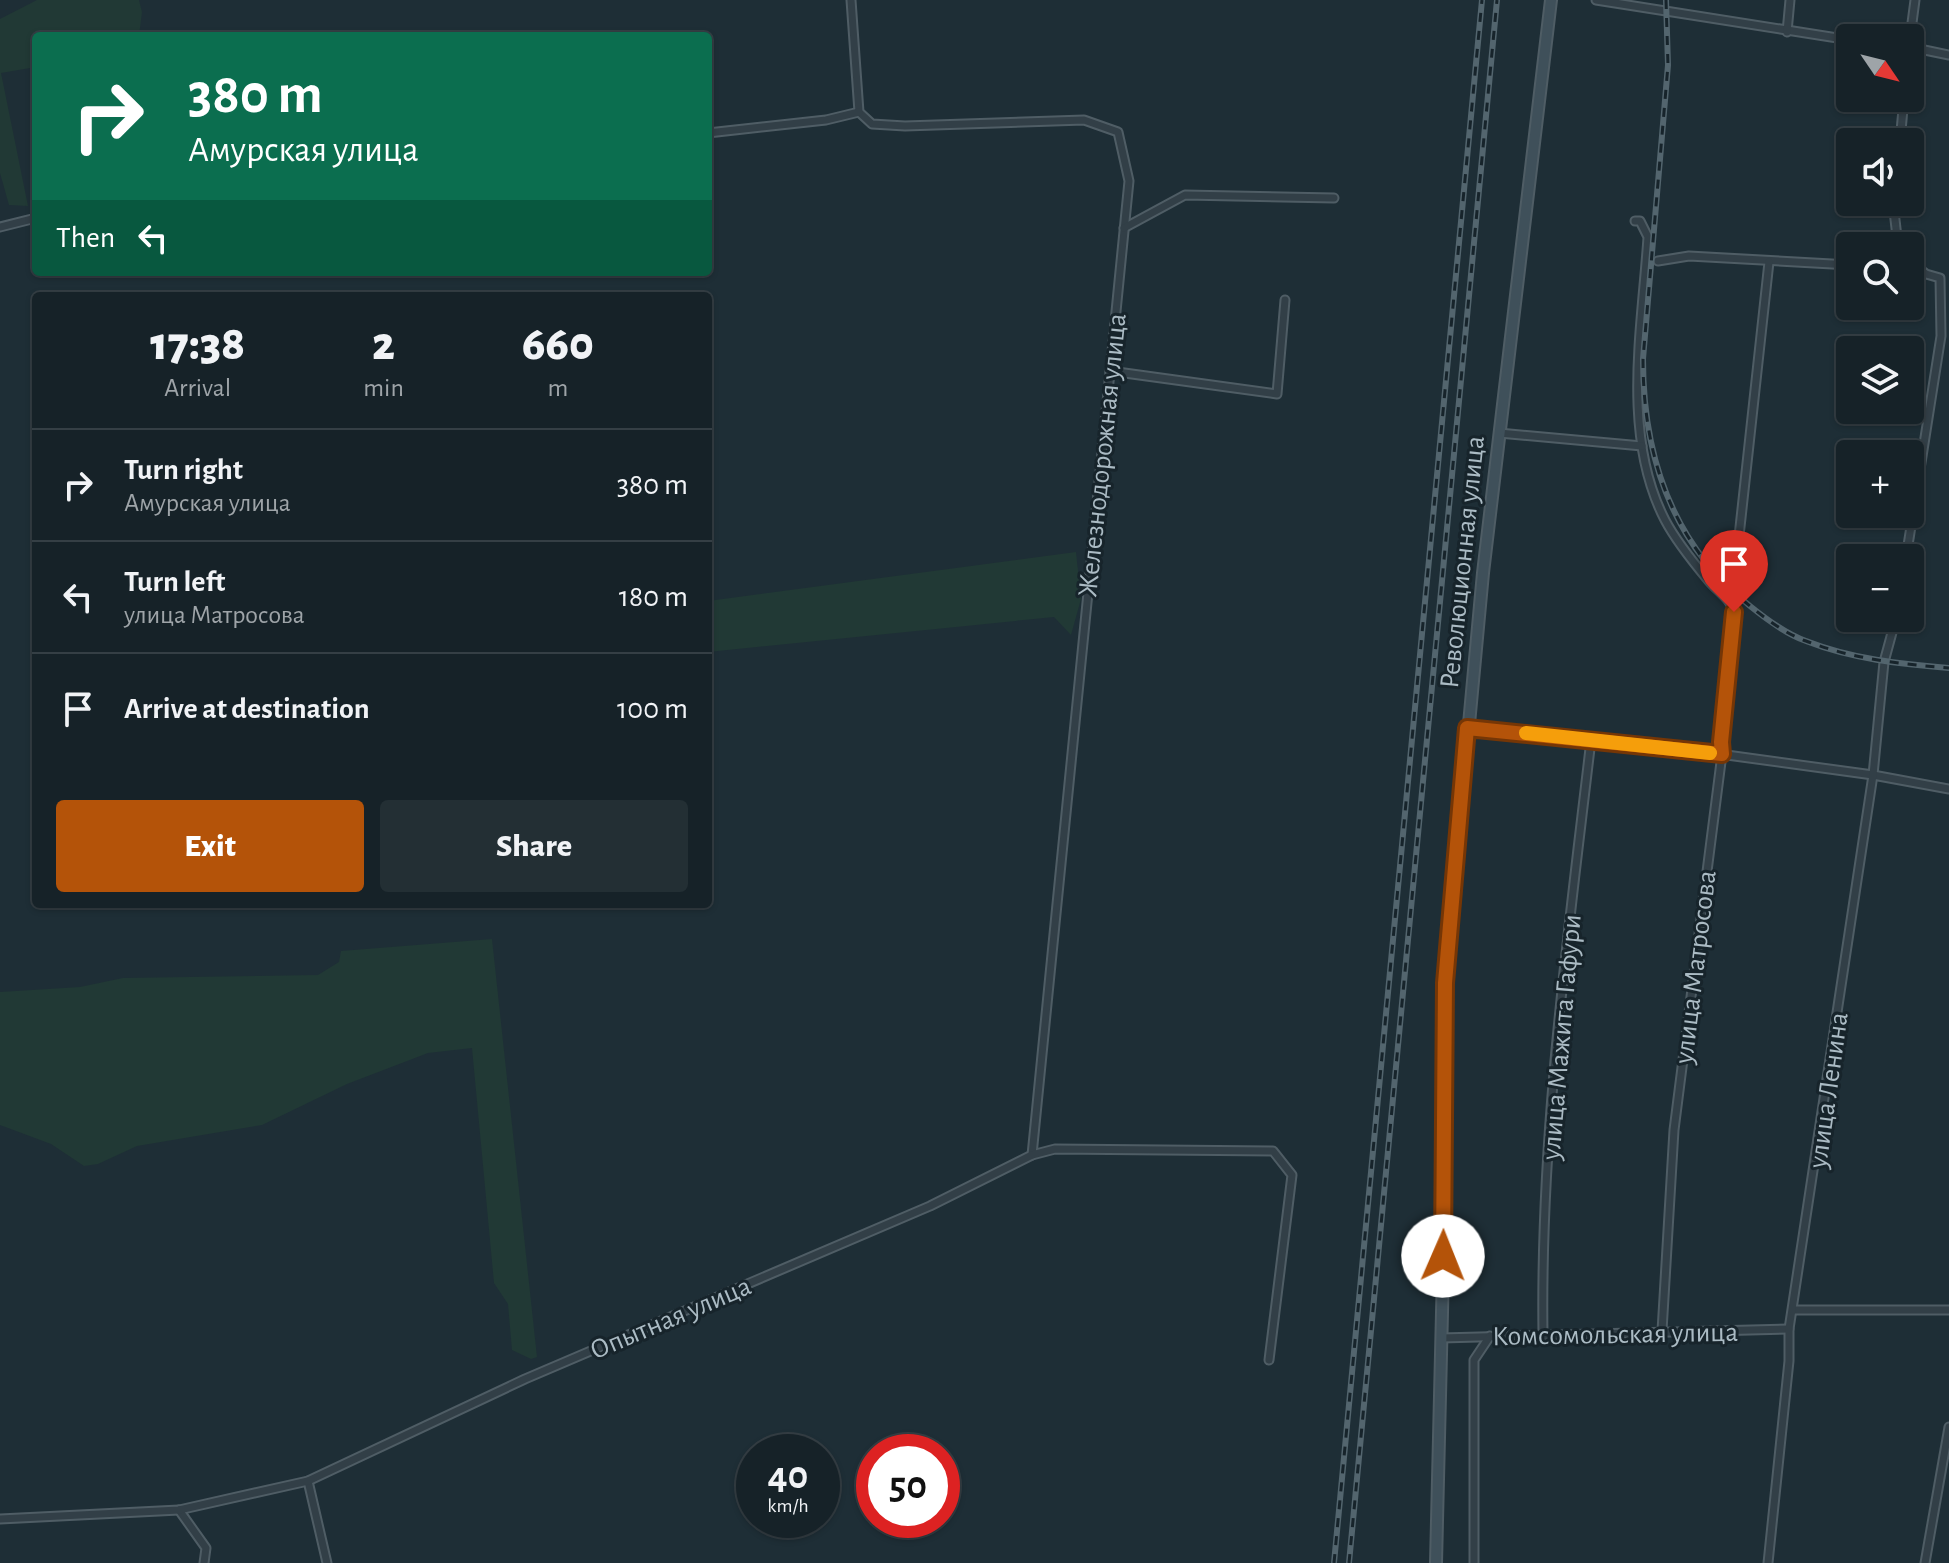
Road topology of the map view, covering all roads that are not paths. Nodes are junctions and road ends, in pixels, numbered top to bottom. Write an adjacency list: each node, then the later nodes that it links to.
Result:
1 (851, 0): 11 (street)
2 (1551, 0): 25 (main road, Революционная улица)
3 (1596, 0): 7 (street)
4 (1790, 0): 7 (street)
5 (1915, 0): 6 (street)
6 (1912, 24)
7 (1787, 32): 8 (street)
8 (1836, 38)
9 (1924, 50): 10 (street)
10 (1949, 55)
11 (859, 112): 12 (street); 17 (street, Железнодорожная улица)
12 (712, 133)
13 (1334, 198): 17 (street)
14 (32, 219): 16 (street)
15 (1635, 221): 26 (street)
16 (0, 227)
17 (1124, 228): 24 (street, Железнодорожная улица)
18 (1658, 261): 19 (street)
19 (1769, 262): 20 (street); 28 (street)
20 (1836, 264)
21 (1924, 272): 22 (street)
22 (1944, 279): 27 (street)
23 (1285, 300): 24 (street)
24 (1110, 371): 35 (street, Железнодорожная улица)
25 (1499, 433): 26 (street); 30 (main road, Революционная улица)
26 (1642, 446): 32 (street, улица Матросова)
27 (1908, 544)
28 (1734, 582)
29 (1893, 632): 33 (street, улица Ленина)
30 (1467, 728): 31 (street); 42 (main road, Революционная улица)
31 (1591, 740): 32 (street); 40 (street, улица Мажита Гафури)
32 (1722, 754): 33 (street); 39 (street, улица Матросова)
33 (1873, 775): 34 (street); 36 (street, улица Ленина)
34 (1949, 789)
35 (1032, 1155): 43 (street, Опытная улица); 45 (street, Опытная улица)
36 (1795, 1310): 37 (street); 38 (street, улица Ленина)
37 (1949, 1310)
38 (1789, 1329): 39 (street, Комсомольская улица); 53 (street, улица Ленина)
39 (1662, 1331): 40 (street, Комсомольская улица)
40 (1543, 1334): 41 (street, Комсомольская улица)
41 (1490, 1336): 42 (street, Комсомольская улица); 48 (street)
42 (1441, 1338): 51 (main road, Революционная улица)
43 (1269, 1360)
44 (1949, 1427): 54 (street)
45 (308, 1481): 46 (street, Опытная улица); 50 (street)
46 (179, 1510): 47 (street, Опытная улица); 49 (street)
47 (0, 1519)
48 (1474, 1562): 52 (street)
49 (204, 1563)
50 (327, 1563)
51 (1436, 1563)
52 (1484, 1563)
53 (1768, 1563)
54 (1925, 1563)

